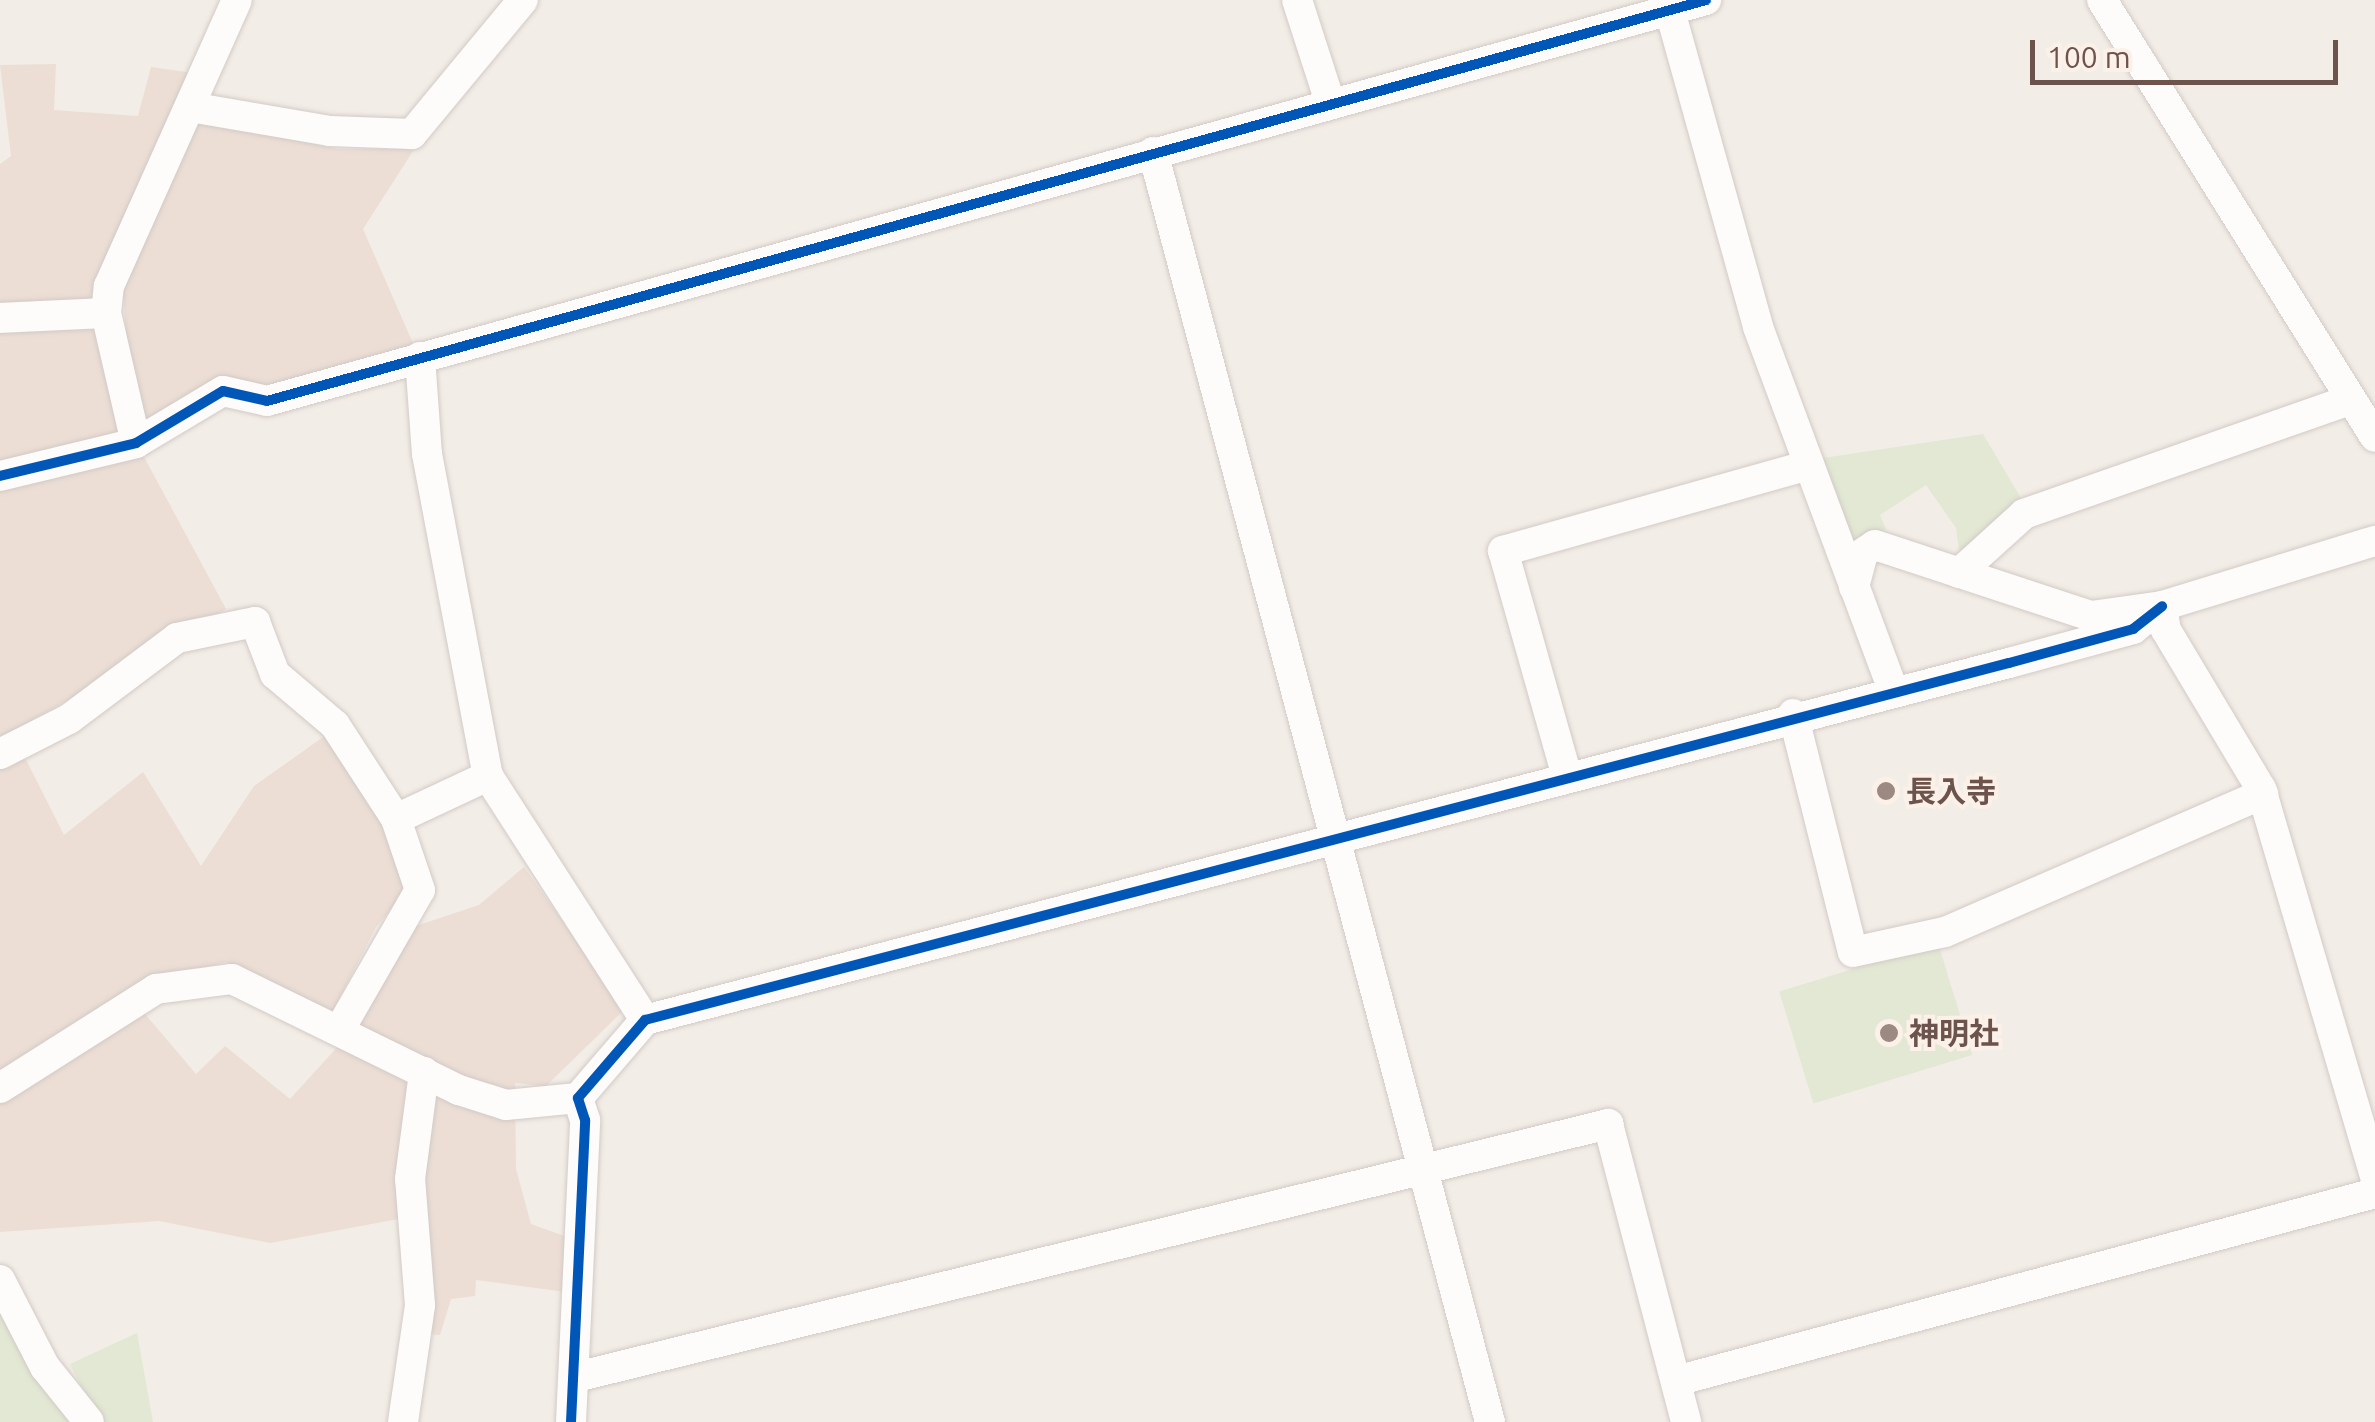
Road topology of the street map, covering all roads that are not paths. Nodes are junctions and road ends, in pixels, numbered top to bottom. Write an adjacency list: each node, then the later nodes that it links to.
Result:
1 (237, 0): 8 (street)
2 (523, 0): 8 (street)
3 (1296, 0): 7 (street)
4 (1706, 0): 6 (street)
5 (2102, 0): 13 (street)
6 (1670, 11): 7 (street); 16 (street)
7 (1329, 100): 9 (street)
8 (190, 107): 10 (street)
9 (1153, 152): 12 (street); 29 (street)
10 (106, 313): 11 (street); 15 (street)
11 (0, 318)
12 (420, 357): 15 (street); 26 (street)
13 (2347, 402): 14 (street); 19 (street)
14 (2375, 437)
15 (136, 443): 17 (street)
16 (1809, 465): 20 (street); 25 (street)
17 (0, 476)
18 (2375, 541): 21 (street)
19 (1959, 572): 20 (street); 21 (street)
20 (1854, 587): 22 (street)
21 (2162, 606): 22 (street); 27 (street)
22 (1893, 690): 23 (street)
23 (1793, 714): 25 (street); 27 (street)
24 (0, 754): 28 (street)
25 (1566, 773): 29 (street)
26 (488, 776): 28 (street); 30 (street)
27 (2262, 794): 36 (street)
28 (396, 819): 31 (street)
29 (1343, 842): 30 (street); 35 (street)
30 (645, 1020): 34 (street)
31 (340, 1028): 32 (street); 33 (street)
32 (424, 1072): 34 (street); 42 (street)
33 (0, 1088)
34 (578, 1098): 39 (street)
35 (1426, 1169): 39 (street); 40 (street); 44 (street)
36 (2375, 1176)
37 (2375, 1193): 40 (street)
38 (0, 1280): 41 (street)
39 (576, 1377): 43 (street)
40 (1676, 1380): 45 (street)
41 (88, 1422)
42 (403, 1422)
43 (572, 1422)
44 (1490, 1422)
45 (1686, 1422)

